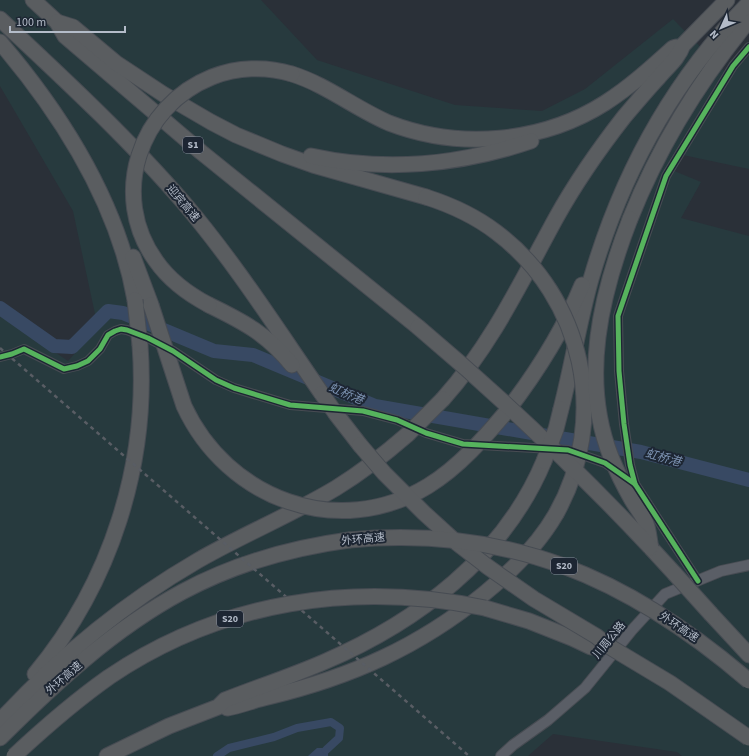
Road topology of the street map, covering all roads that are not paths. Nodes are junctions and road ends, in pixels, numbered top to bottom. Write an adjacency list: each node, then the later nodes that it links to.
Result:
1 (33, 0): 6 (highway, S1)
2 (727, 0): 8 (highway)
3 (749, 3): 13 (highway)
4 (0, 19): 15 (highway, 迎宾高速)
5 (749, 20): 17 (highway, bridge)
6 (57, 22): 11 (highway); 17 (highway, S1, bridge)
7 (0, 42): 12 (highway)
8 (683, 45): 10 (highway); 24 (highway, bridge)
9 (749, 47): 16 (street)
10 (546, 129): 11 (highway); 15 (highway, bridge)
11 (282, 154): 23 (highway, bridge)
12 (119, 238): 13 (highway, bridge); 24 (highway, bridge)
13 (592, 274): 23 (highway, bridge)
14 (0, 357): 16 (street)
15 (322, 394): 20 (highway, 迎宾高速, bridge)
16 (635, 484): 19 (street)
17 (651, 548): 21 (highway, bridge)
18 (749, 565): 19 (street, 川周公路)
19 (698, 581): 29 (street, 川周公路)
20 (610, 647): 26 (highway, bridge); 27 (highway, S20, bridge)
21 (749, 655)
22 (749, 681): 25 (highway, 外环高速 / S20, bridge)
23 (218, 706): 28 (highway)
24 (3, 717)
25 (0, 738)
26 (749, 738)
27 (14, 756)
28 (107, 756)
29 (501, 756)

